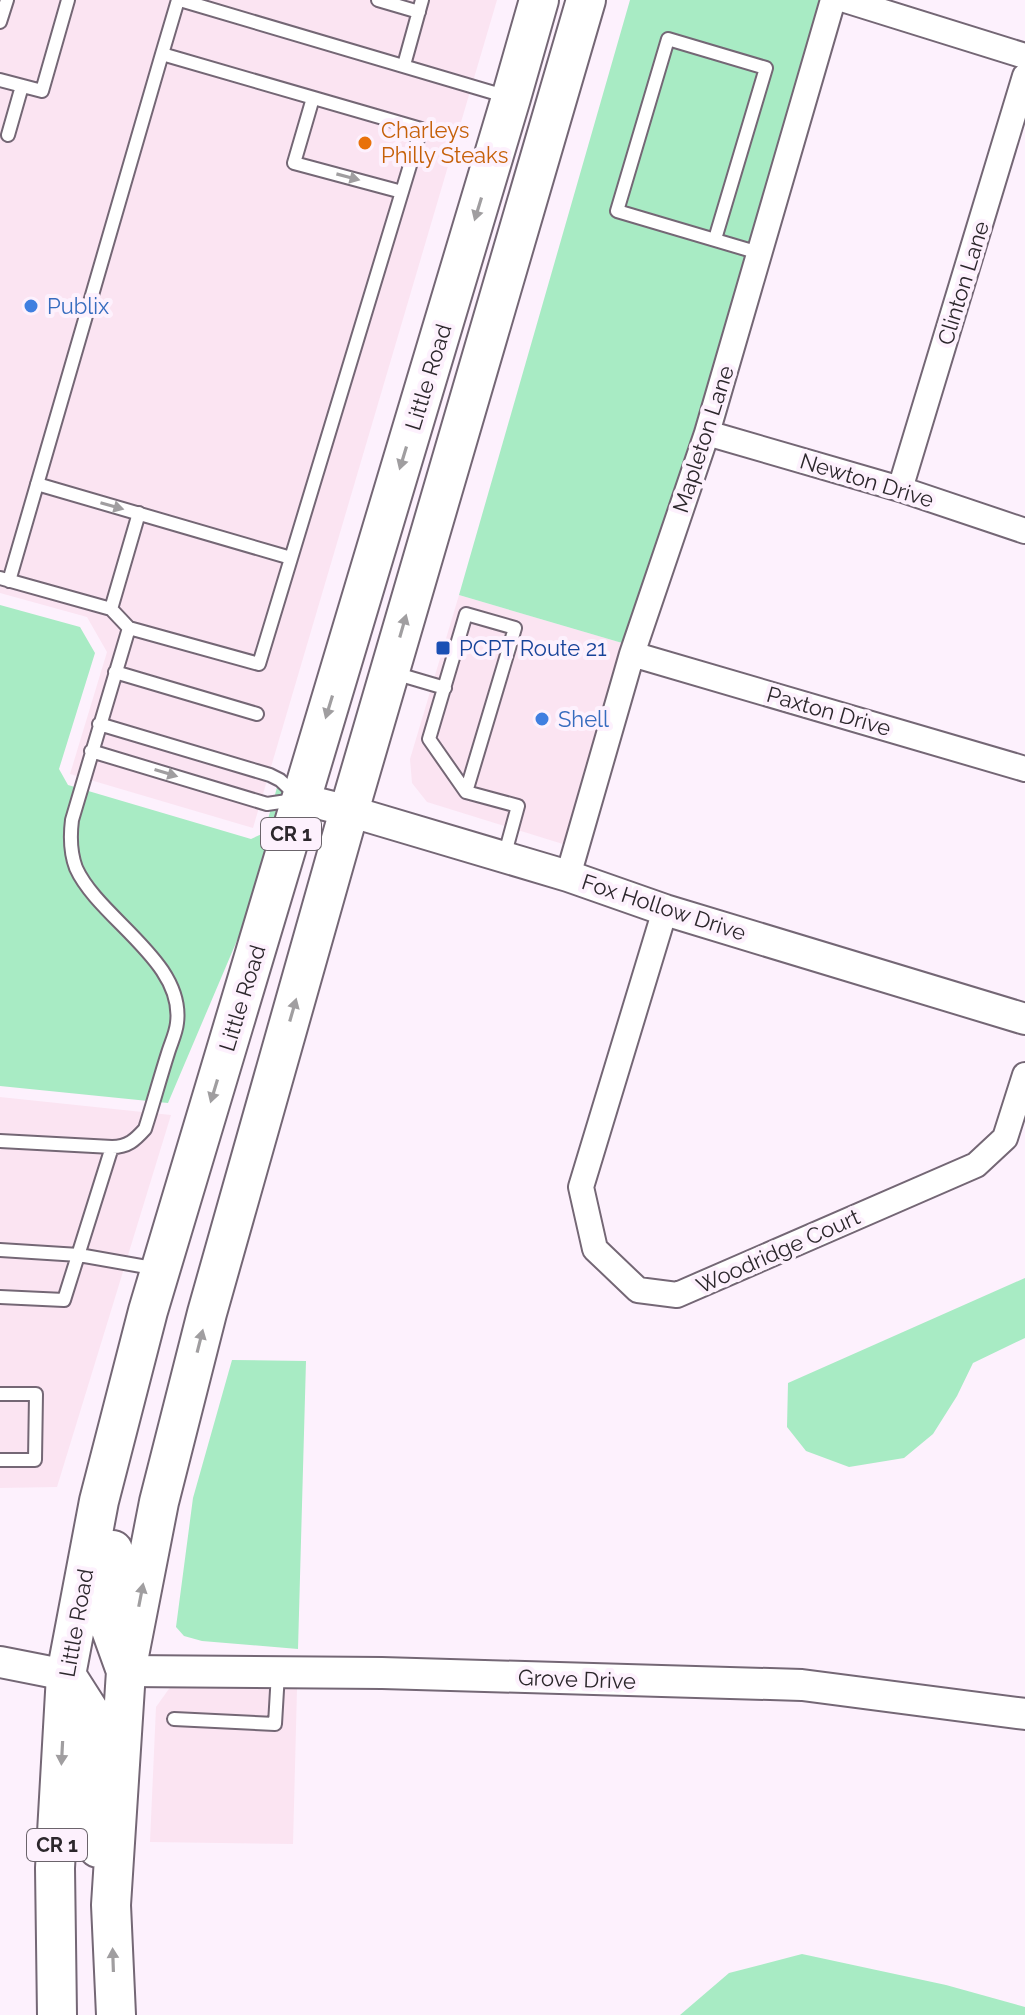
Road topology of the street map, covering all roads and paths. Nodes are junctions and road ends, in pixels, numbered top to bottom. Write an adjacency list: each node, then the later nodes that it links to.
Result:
1 (7, 0): 10 (lane)
2 (68, 0): 16 (lane)
3 (179, 0): 11 (lane); 13 (lane)
4 (378, 0): 9 (lane)
5 (539, 0): 18 (main road, Little Road / CR 1)
6 (586, 0): 34 (main road, Little Road / CR 1, one-way to 6)
7 (833, 0): 22 (street, Mapleton Lane)
8 (845, 0): 12 (street)
9 (421, 6): 13 (lane)
10 (0, 22)
11 (162, 54): 17 (lane); 24 (lane)
12 (1025, 56)
13 (404, 65): 18 (lane)
14 (1025, 76): 25 (street, Clinton Lane)
15 (0, 80): 16 (lane)
16 (22, 86): 19 (lane)
17 (313, 98): 20 (lane); 20 (lane, one-way to 20)
18 (511, 98): 41 (main road, Little Road / CR 1, one-way to 41)
19 (8, 135)
20 (402, 192): 28 (lane)
21 (715, 239): 21 (lane); 22 (lane)
22 (759, 253): 23 (street, Mapleton Lane)
23 (707, 433): 25 (street, Newton Drive); 32 (street, Mapleton Lane)
24 (37, 484): 26 (lane, one-way to 26); 29 (lane)
25 (900, 489): 27 (street, Newton Drive)
26 (139, 513): 28 (lane); 30 (lane)
27 (1025, 531)
28 (291, 558): 31 (lane)
29 (5, 580): 30 (lane)
30 (111, 609): 31 (lane)
31 (129, 628): 33 (lane)
32 (632, 654): 39 (street, Paxton Drive); 44 (street, Mapleton Lane)
33 (115, 672): 36 (lane); 37 (lane)
34 (390, 672): 35 (lane); 42 (main road, Little Road / CR 1)
35 (445, 688): 40 (lane); 40 (lane)
36 (257, 714)
37 (99, 724): 38 (lane); 41 (lane)
38 (91, 751): 41 (lane, one-way to 41); 49 (lane)
39 (1025, 769)
40 (466, 792): 43 (lane)
41 (301, 799): 42 (street, Fox Hollow Drive); 52 (main road, Little Road / CR 1, one-way to 52)
42 (349, 811): 43 (street, Fox Hollow Drive); 58 (main road, Little Road / CR 1, one-way to 42)
43 (504, 857): 44 (street, Fox Hollow Drive)
44 (568, 876): 45 (street, Fox Hollow Drive)
45 (665, 910): 46 (street, Fox Hollow Drive); 47 (street, Woodridge Court)
46 (1025, 1019)
47 (1025, 1075)
48 (0, 1141): 49 (lane)
49 (112, 1147): 51 (lane)
50 (0, 1250): 51 (lane)
51 (79, 1255): 52 (lane); 53 (lane)
52 (161, 1269): 55 (main road, Little Road / CR 1)
53 (0, 1297)
54 (0, 1394): 56 (lane)
55 (124, 1405): 58 (main road); 60 (main road, Little Road / CR 1)
56 (0, 1460)
57 (0, 1662): 60 (street)
58 (126, 1671): 59 (street, Grove Drive); 63 (main road, Little Road / CR 1)
59 (278, 1673): 61 (street, Grove Drive); 62 (lane)
60 (66, 1675): 63 (main road); 64 (main road, Little Road / CR 1, one-way to 64)
61 (1025, 1714)
62 (174, 1719)
63 (111, 1905): 65 (main road, Little Road / CR 1, one-way to 63)
64 (57, 2015)
65 (116, 2015)

